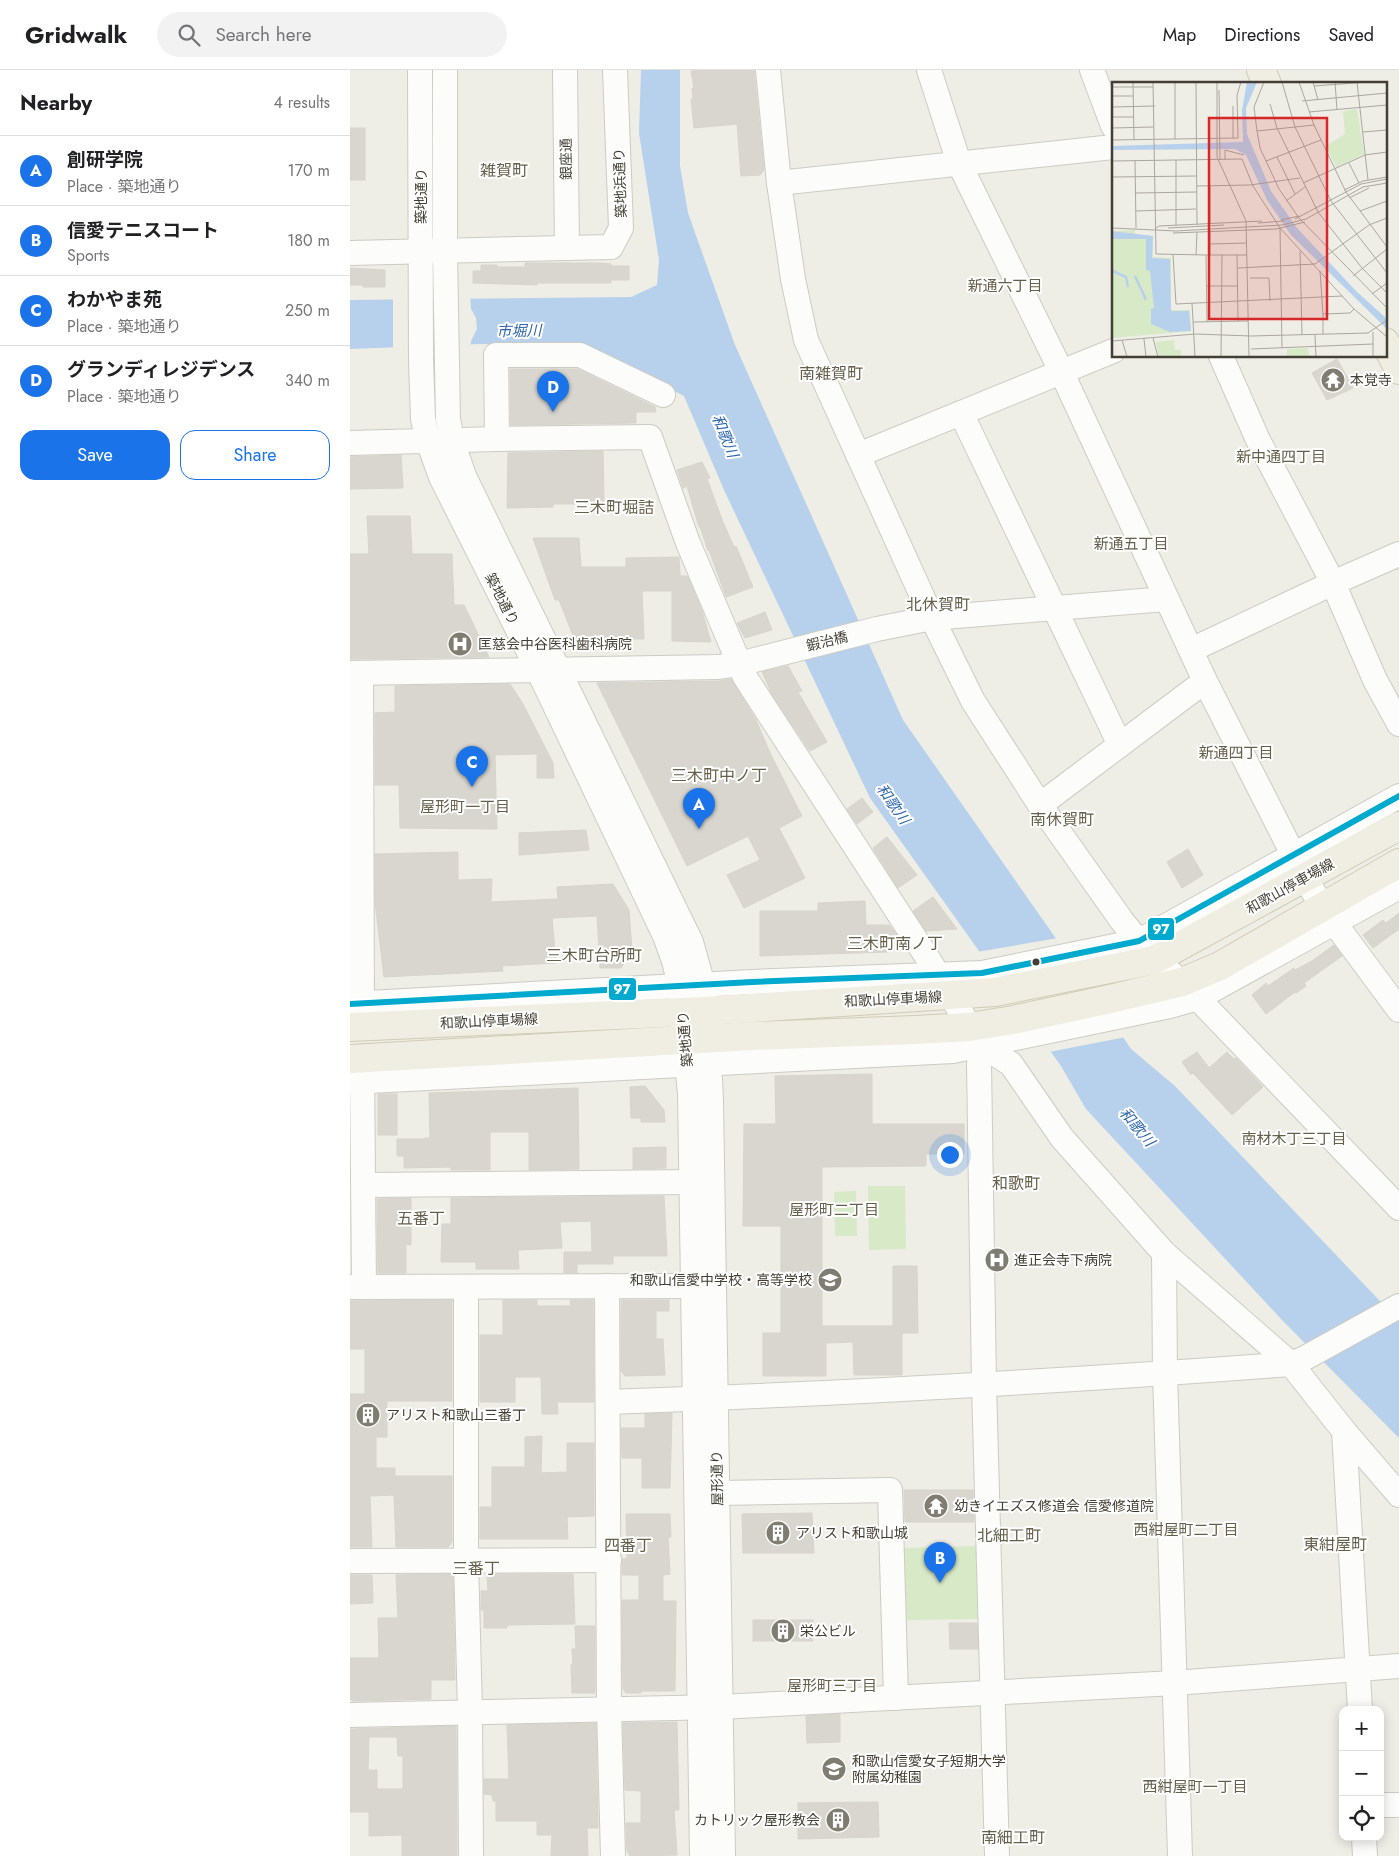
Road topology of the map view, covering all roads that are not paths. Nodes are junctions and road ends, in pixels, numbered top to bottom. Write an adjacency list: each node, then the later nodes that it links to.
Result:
1 (420, 70): 16 (street, 築地通り)
2 (445, 70): 17 (street, 築地通り)
3 (565, 70): 14 (street, 銀座通)
4 (615, 70): 14 (street, 築地浜通り)
5 (768, 70): 13 (street)
6 (929, 70): 12 (street)
7 (1092, 70): 10 (street)
8 (1262, 70): 9 (main road)
9 (1266, 82)
10 (1112, 123)
11 (1112, 147): 12 (street)
12 (959, 163): 13 (street); 22 (street)
13 (779, 183): 29 (street)
14 (567, 248): 17 (street, 築地浜通り)
15 (350, 252): 16 (street, 築地浜通り)
16 (421, 261): 17 (street, 築地浜通り); 26 (street, 築地通り)
17 (445, 262): 27 (street, 築地通り)
18 (1386, 344): 21 (main road)
19 (1112, 351): 22 (street)
20 (1222, 358): 31 (street)
21 (1399, 370)
22 (1060, 371): 24 (street); 32 (street)
23 (663, 395): 25 (street)
24 (961, 412): 29 (street); 33 (street)
25 (497, 438): 27 (street); 36 (street)
26 (428, 441): 27 (street); 28 (street); 37 (street, 築地通り)
27 (452, 441): 37 (street, 築地通り)
28 (350, 443)
29 (858, 455): 34 (street)
30 (1399, 554): 31 (street)
31 (1333, 583): 35 (street); 40 (street)
32 (1166, 599): 33 (street, 鍜治橋); 35 (street)
33 (1055, 609): 34 (street, 鍜治橋); 41 (street)
34 (932, 618): 36 (street, 鍜治橋); 43 (street)
35 (1190, 650): 39 (street)
36 (739, 664): 37 (street, 鍜治橋); 50 (street)
37 (548, 670): 38 (street, 鍜治橋); 52 (street, 築地通り)
38 (356, 673): 54 (street)
39 (1205, 681): 41 (street); 46 (street)
40 (1399, 724)
41 (1120, 745): 43 (street)
42 (1399, 796): 46 (street)
43 (1040, 805): 49 (street)
44 (1399, 826): 46 (main road, 和歌山停車場線)
45 (1399, 863): 48 (main road)
46 (1299, 866): 48 (street); 49 (main road, 和歌山停車場線)
47 (1399, 887): 48 (street)
48 (1328, 914): 51 (main road); 53 (street)
49 (1146, 951): 50 (main road, 和歌山停車場線); 51 (street)
50 (944, 985): 52 (main road, 和歌山停車場線); 55 (street)
51 (1190, 990): 55 (main road); 61 (street)
52 (693, 998): 54 (main road, 和歌山停車場線); 56 (street, 築地通り)
53 (1399, 1010)
54 (356, 1015)
55 (975, 1036): 56 (main road); 62 (street); 70 (street)
56 (698, 1052): 57 (main road); 58 (street, 築地通り)
57 (356, 1070): 60 (street)
58 (701, 1103): 59 (street, 屋形通り); 71 (street, 屋形通り)
59 (692, 1182): 60 (street); 64 (street, 屋形通り)
60 (364, 1185): 65 (street)
61 (1399, 1208)
62 (1164, 1253): 68 (street); 69 (street)
63 (607, 1286): 64 (street); 66 (street); 72 (street)
64 (693, 1286): 71 (street, 屋形通り)
65 (357, 1287): 66 (street)
66 (466, 1287): 77 (street)
67 (1396, 1308): 68 (street)
68 (1298, 1361): 69 (street); 73 (street)
69 (1165, 1373): 70 (street); 81 (street)
70 (984, 1384): 71 (street); 82 (street)
71 (706, 1399): 72 (street); 74 (street, 屋形通り); 85 (street, 屋形通り)
72 (608, 1402): 78 (street)
73 (1344, 1431): 75 (street); 80 (street)
74 (718, 1493): 83 (street); 85 (street, 屋形通り)
75 (1399, 1495)
76 (350, 1560): 77 (street)
77 (466, 1560): 78 (street); 87 (street)
78 (609, 1560): 86 (street)
79 (1399, 1666): 80 (street)
80 (1358, 1669): 81 (street); 84 (street)
81 (1175, 1683): 82 (street); 97 (street)
82 (994, 1693): 83 (street); 96 (street)
83 (896, 1698): 85 (street)
84 (1360, 1706)
85 (709, 1707): 86 (street); 94 (street, 屋形通り); 95 (street, 屋形通り)
86 (610, 1709): 87 (street); 93 (street)
87 (470, 1711): 88 (street); 92 (street)
88 (350, 1714)
89 (1384, 1805): 90 (street)
90 (1399, 1805)
91 (1364, 1841): 98 (street)
92 (471, 1856)
93 (613, 1856)
94 (702, 1856)
95 (723, 1856)
96 (997, 1856)
97 (1180, 1856)
98 (1365, 1856)

